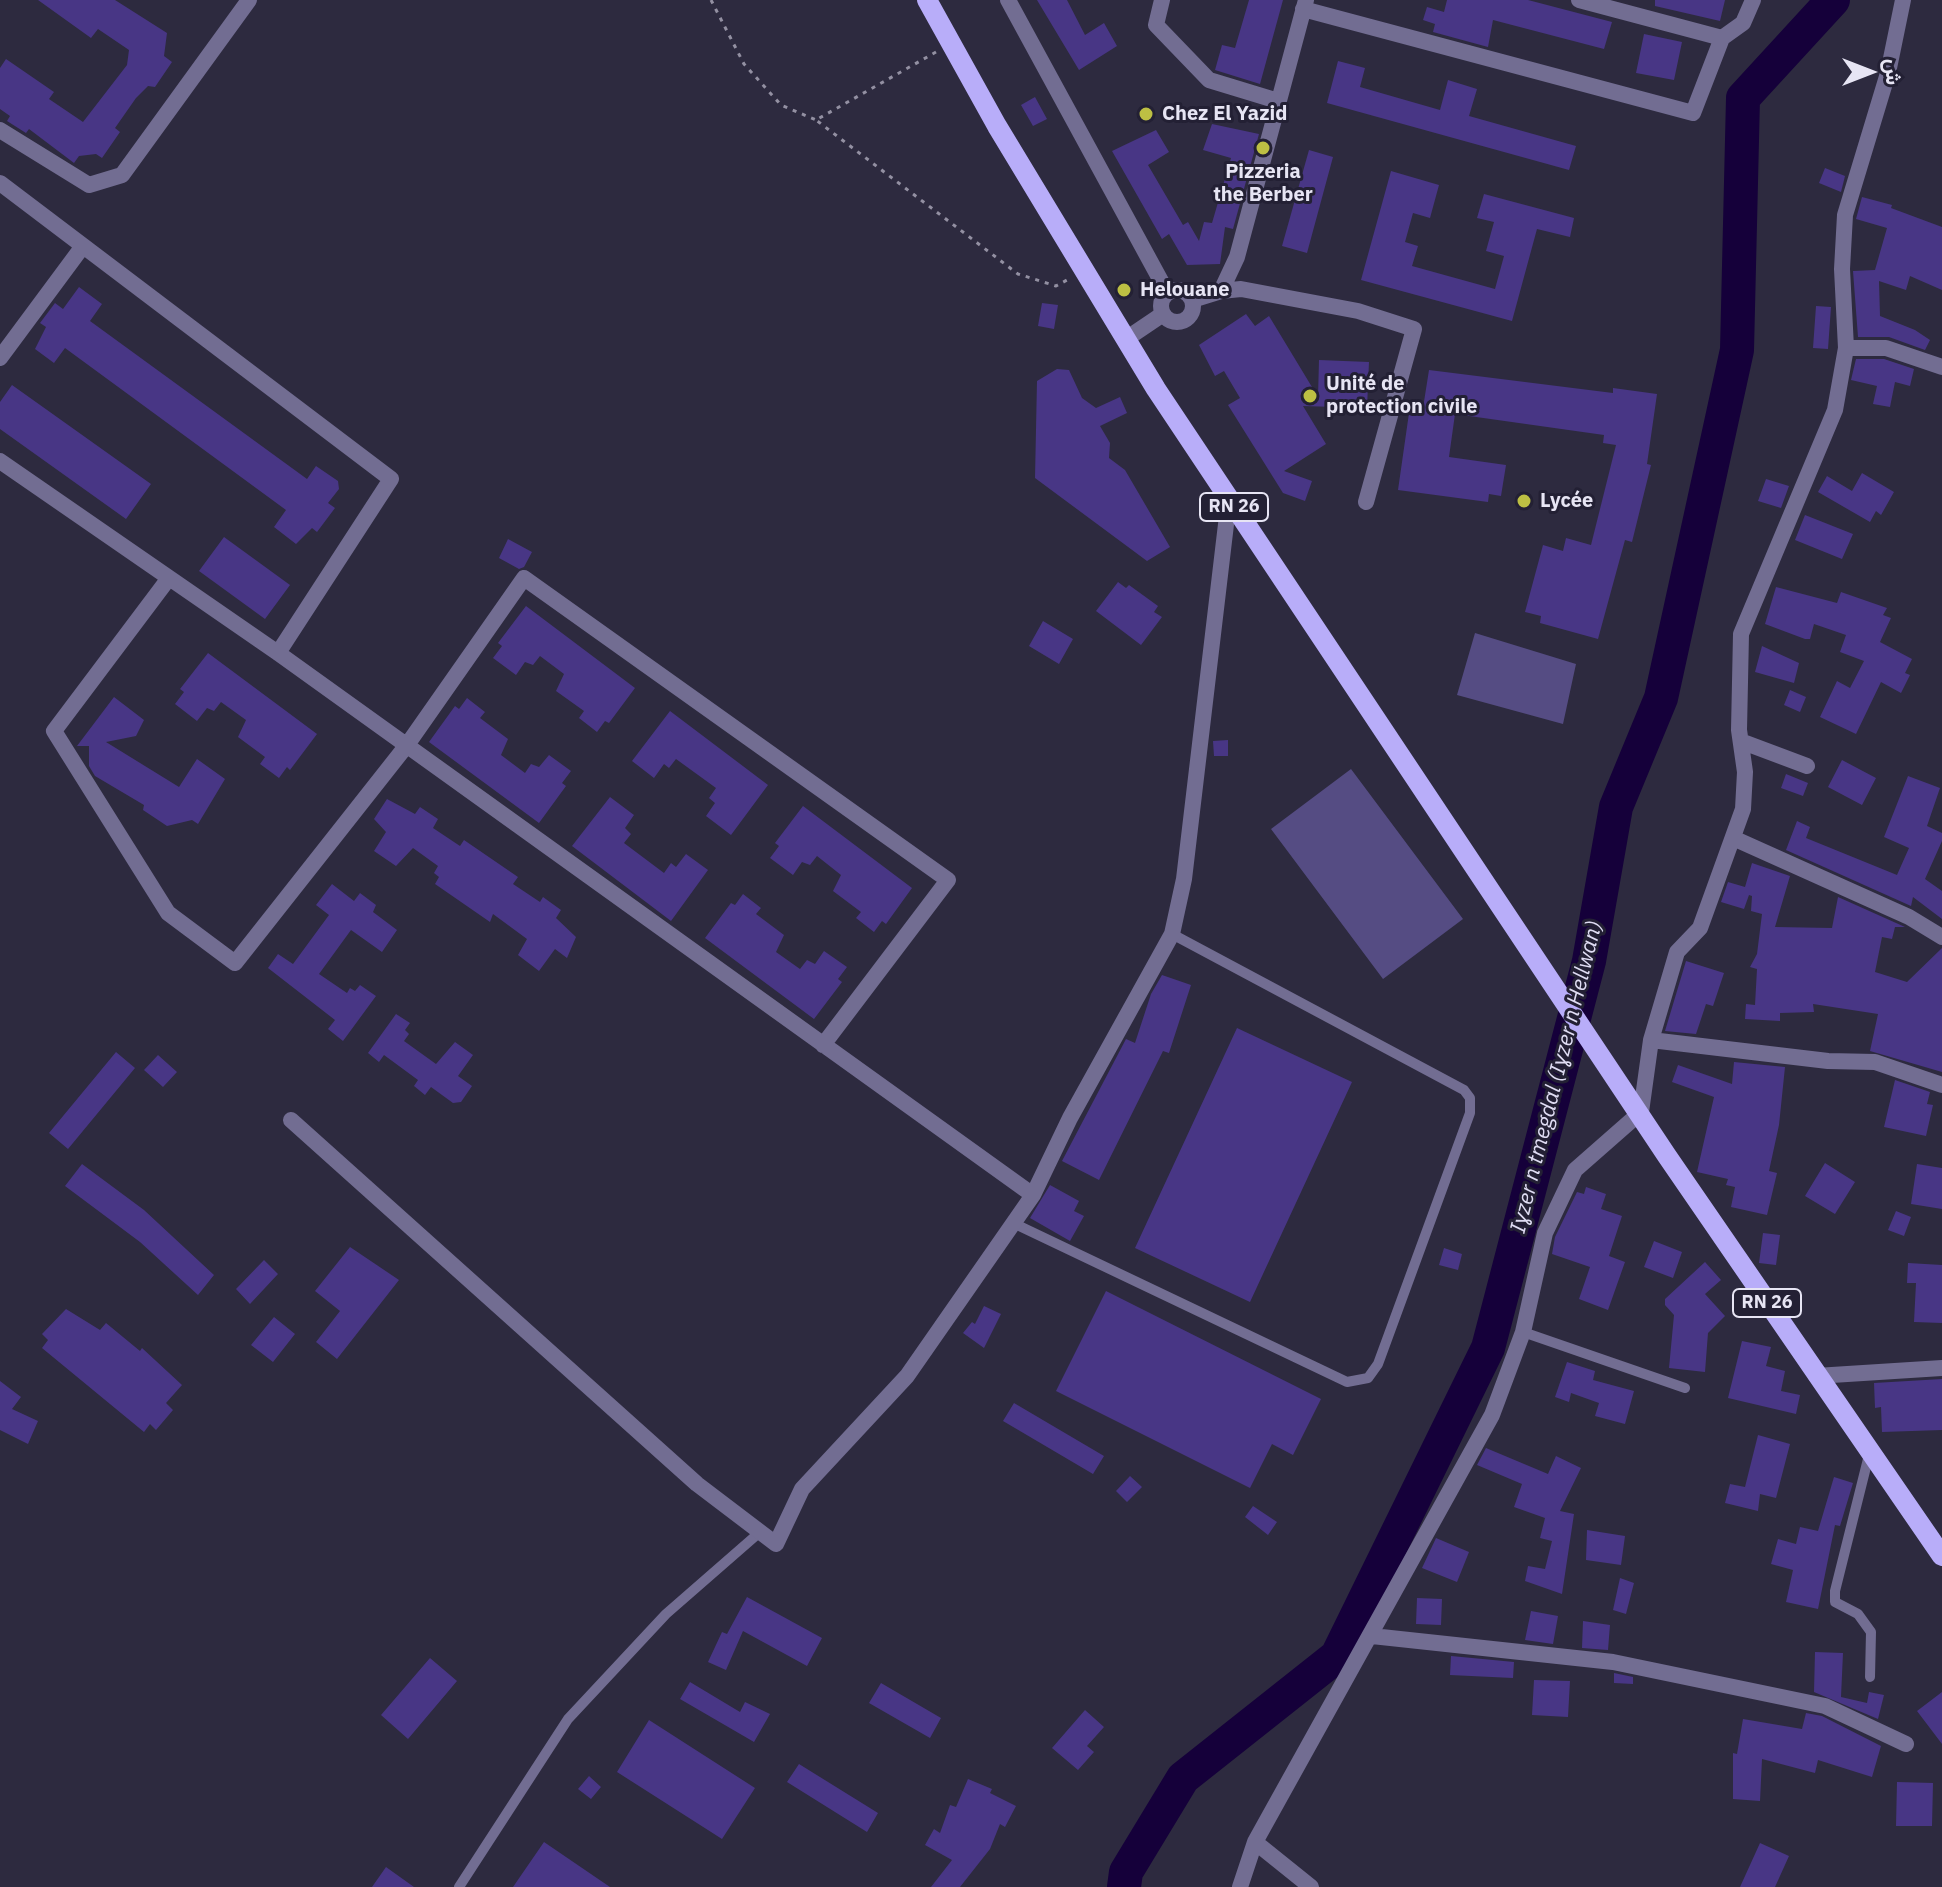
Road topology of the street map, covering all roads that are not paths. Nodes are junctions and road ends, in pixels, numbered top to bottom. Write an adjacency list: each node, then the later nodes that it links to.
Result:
1 (249, 0): 11 (street)
2 (927, 0): 18 (main road, RN 26)
3 (1008, 0): 15 (street)
4 (1162, 0): 10 (street)
5 (1579, 0): 9 (street)
6 (1753, 0): 9 (street)
7 (1903, 0): 19 (street)
8 (1304, 5): 9 (street); 10 (street)
9 (1722, 38)
10 (1278, 101): 14 (street)
11 (0, 130)
12 (0, 183): 13 (street)
13 (83, 246): 20 (street); 26 (street)
14 (1221, 291): 16 (street); 24 (street)
15 (1167, 292): 16 (street); 17 (street)
16 (1192, 300): 17 (street)
17 (1163, 314): 18 (street)
18 (1126, 339): 23 (main road, RN 26)
19 (1846, 348): 21 (street); 27 (street)
20 (0, 358)
21 (1942, 367)
22 (0, 461): 25 (street)
23 (1229, 499): 31 (street); 36 (main road, RN 26)
24 (1366, 502)
25 (169, 578): 26 (street); 28 (street)
26 (278, 653): 28 (street)
27 (1743, 742): 29 (street); 30 (street)
28 (407, 745): 34 (street); 34 (street)
29 (1807, 766)
30 (1733, 838): 32 (street); 33 (street)
31 (1172, 934): 38 (street); 39 (lane)
32 (1942, 937)
33 (1651, 1040): 35 (street); 36 (street)
34 (823, 1045): 38 (street)
35 (1942, 1085)
36 (1641, 1112): 40 (street); 42 (main road, RN 26)
37 (291, 1120): 46 (street)
38 (1033, 1195): 39 (street)
39 (1013, 1223): 46 (street)
40 (1523, 1332): 43 (lane); 49 (street)
41 (1942, 1368): 42 (street)
42 (1816, 1376): 44 (main road, RN 26)
43 (1685, 1388)
44 (1869, 1455): 45 (main road, RN 26); 50 (lane)
45 (1920, 1525): 47 (street); 48 (main road, RN 26)
46 (760, 1532): 53 (lane)
47 (1942, 1533)
48 (1942, 1556)
49 (1372, 1636): 51 (street); 52 (street)
50 (1870, 1677)
51 (1906, 1744)
52 (1255, 1842): 54 (street); 55 (street)
53 (459, 1887)
54 (1240, 1887)
55 (1311, 1887)

